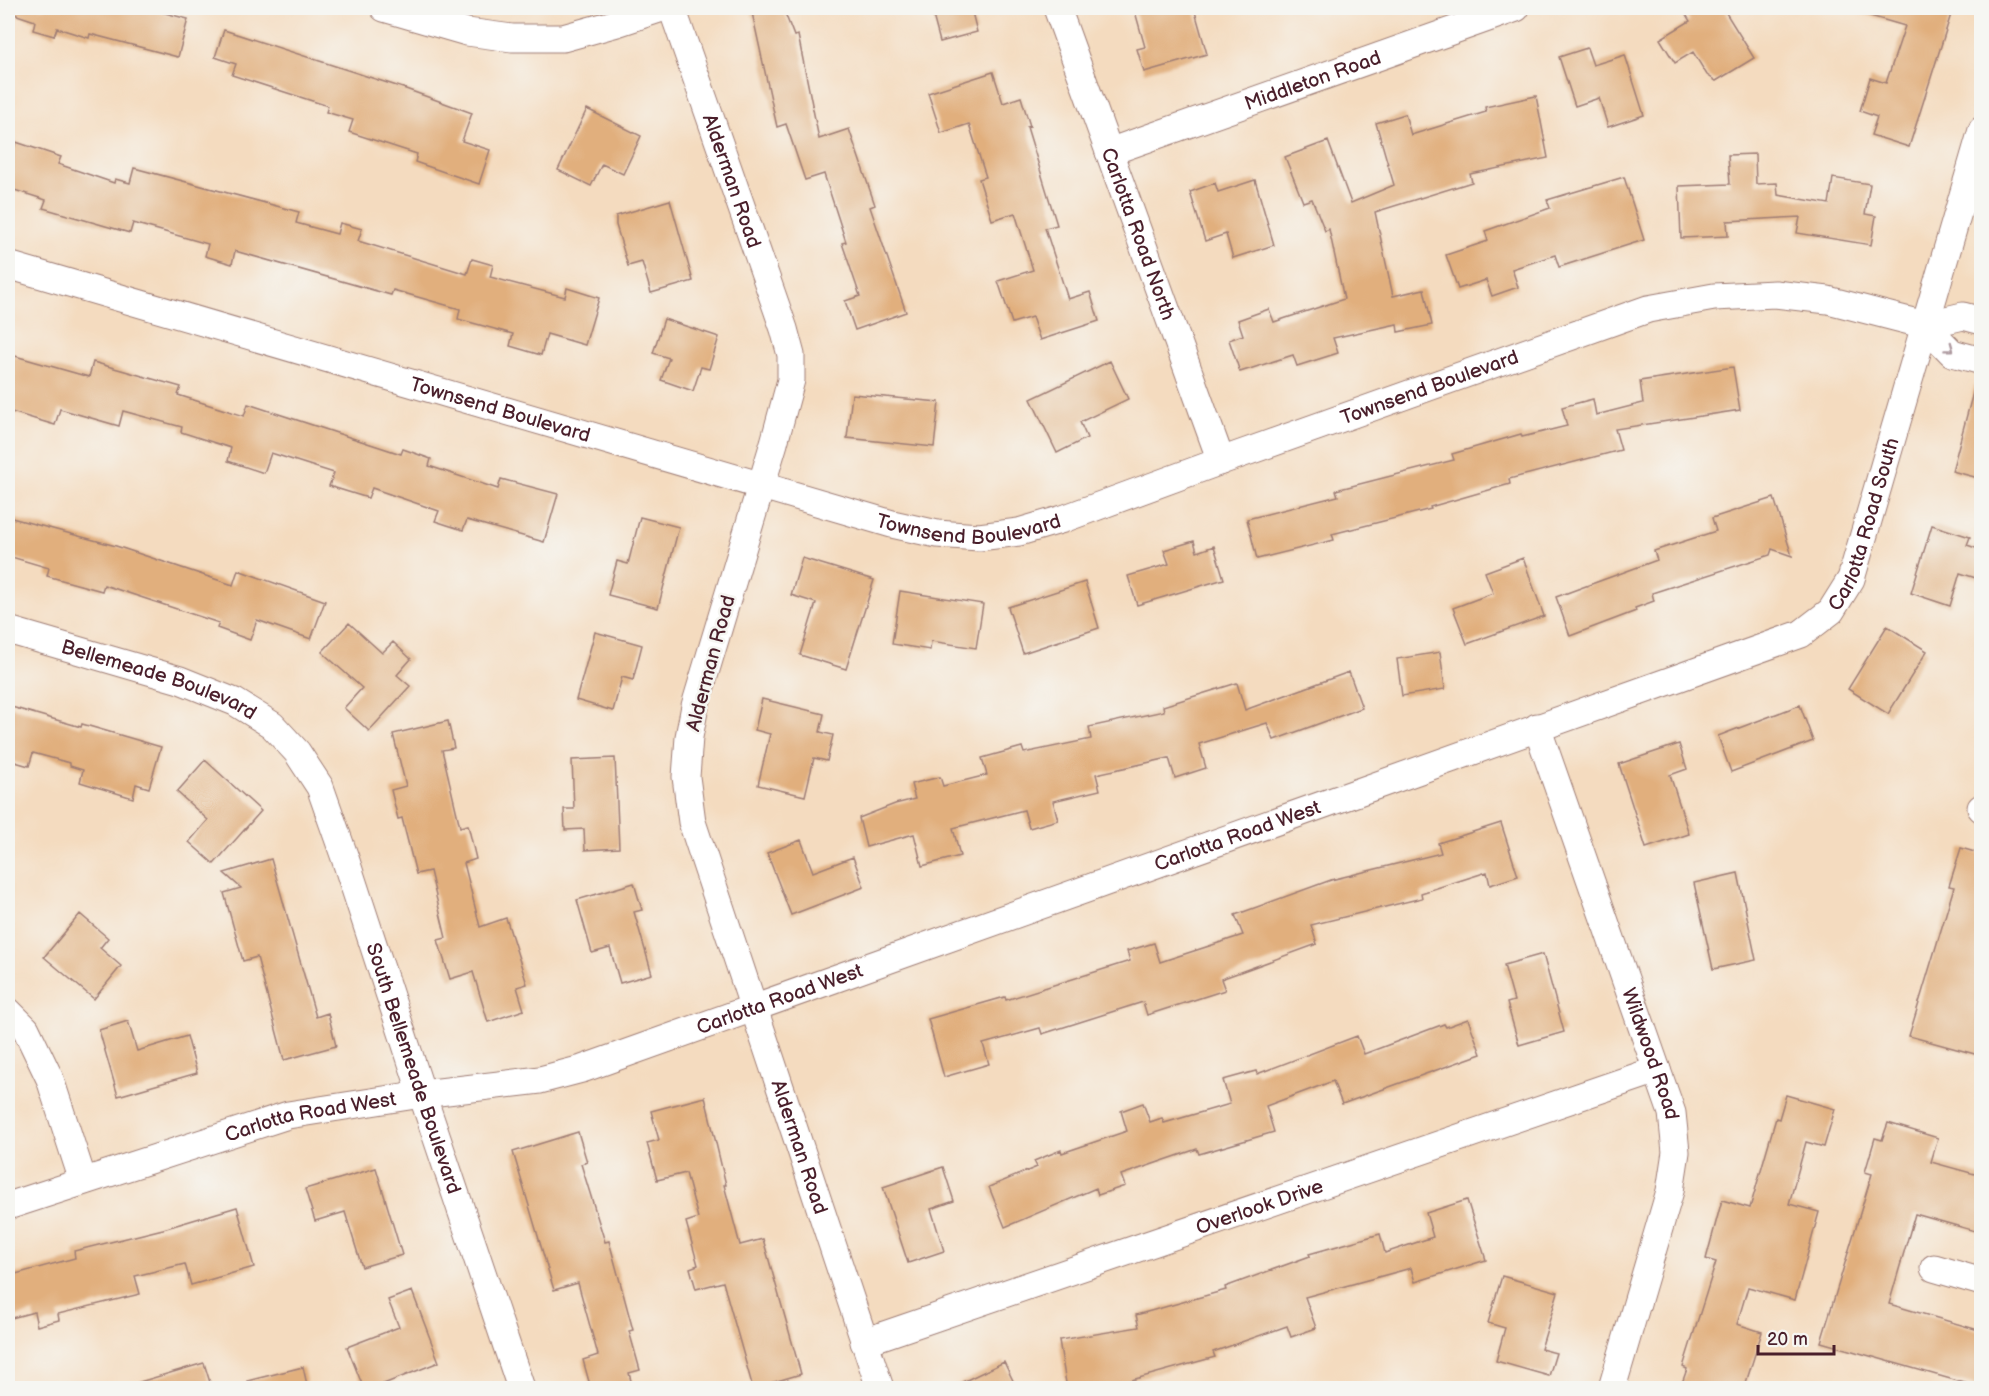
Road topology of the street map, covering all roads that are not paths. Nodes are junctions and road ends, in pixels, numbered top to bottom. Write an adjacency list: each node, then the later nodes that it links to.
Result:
1 (384, 8): 2 (street)
2 (662, 8)
3 (672, 8): 13 (street, Alderman Road)
4 (1057, 8): 7 (street, Carlotta Road North)
5 (1516, 8): 7 (street, Middleton Road)
6 (1982, 130): 10 (street, Carlotta Road South)
7 (1109, 152): 12 (street, Carlotta Road North)
8 (8, 265): 13 (street, Townsend Boulevard)
9 (1982, 321): 10 (street, Townsend Boulevard)
10 (1924, 325): 11 (street, one-way to 11); 12 (street, Townsend Boulevard); 15 (street, Carlotta Road South)
11 (1982, 361)
12 (1221, 460): 13 (street, Townsend Boulevard)
13 (760, 485): 17 (street, Alderman Road)
14 (8, 630): 16 (street, Bellemeade Boulevard)
15 (1537, 727): 17 (street, Carlotta Road West); 19 (street, Wildwood Road)
16 (297, 752): 20 (street, South Bellemeade Boulevard)
17 (754, 1006): 20 (street, Carlotta Road West); 25 (street, Alderman Road)
18 (8, 1011): 21 (street)
19 (1657, 1070): 25 (street, Overlook Drive); 28 (street, Wildwood Road)
20 (422, 1094): 21 (street, Carlotta Road West); 26 (street, South Bellemeade Boulevard)
21 (83, 1181): 22 (street, Carlotta Road West)
22 (8, 1206)
23 (1934, 1269): 24 (street)
24 (1982, 1282)
25 (864, 1342): 27 (street, Alderman Road)
26 (521, 1389)
27 (880, 1389)
28 (1612, 1389)

